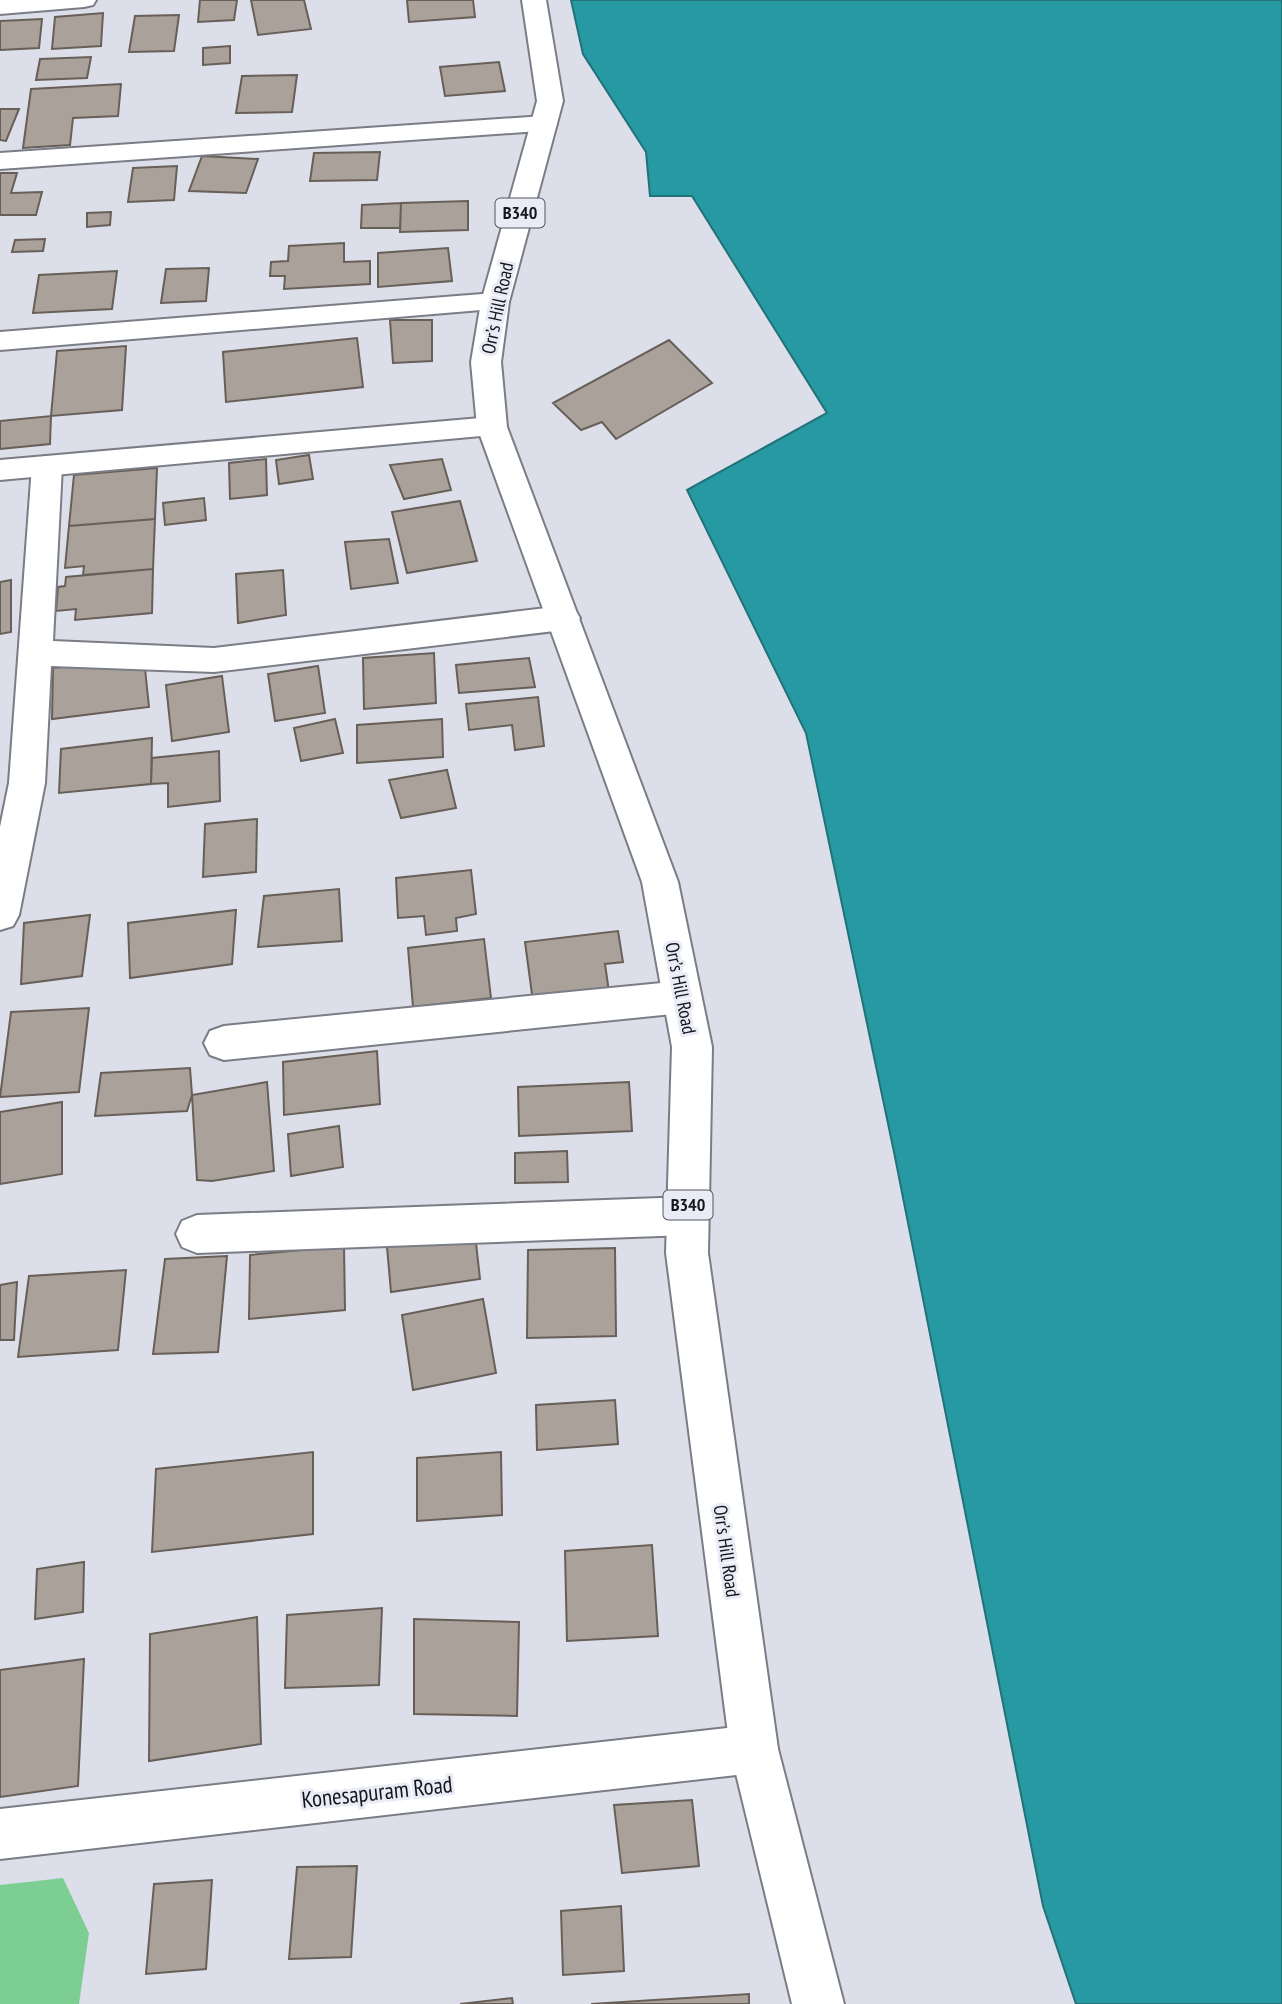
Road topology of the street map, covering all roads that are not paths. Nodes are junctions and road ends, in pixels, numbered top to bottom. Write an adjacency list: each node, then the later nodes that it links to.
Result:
1 (84, 0): 3 (street)
2 (534, 0): 4 (street, Orr’s Hill Road / B340)
3 (0, 7)
4 (544, 124): 5 (street); 6 (street, Orr’s Hill Road / B340)
5 (0, 161)
6 (495, 302): 7 (street); 8 (street, Orr’s Hill Road / B340)
7 (0, 341)
8 (492, 427): 9 (street); 11 (street, Orr’s Hill Road / B340)
9 (47, 466): 10 (street); 12 (street)
10 (0, 470)
11 (563, 618): 12 (street); 14 (street, Orr’s Hill Road / B340)
12 (35, 653): 13 (street)
13 (0, 915)
14 (682, 997): 15 (street); 16 (street, Orr’s Hill Road / B340)
15 (224, 1043)
16 (688, 1216): 17 (street); 18 (street, Orr’s Hill Road / B340)
17 (197, 1234)
18 (754, 1749): 19 (street, Konesapuram Road); 20 (street, Orr’s Hill Road / B340)
19 (0, 1834)
20 (818, 2004)

